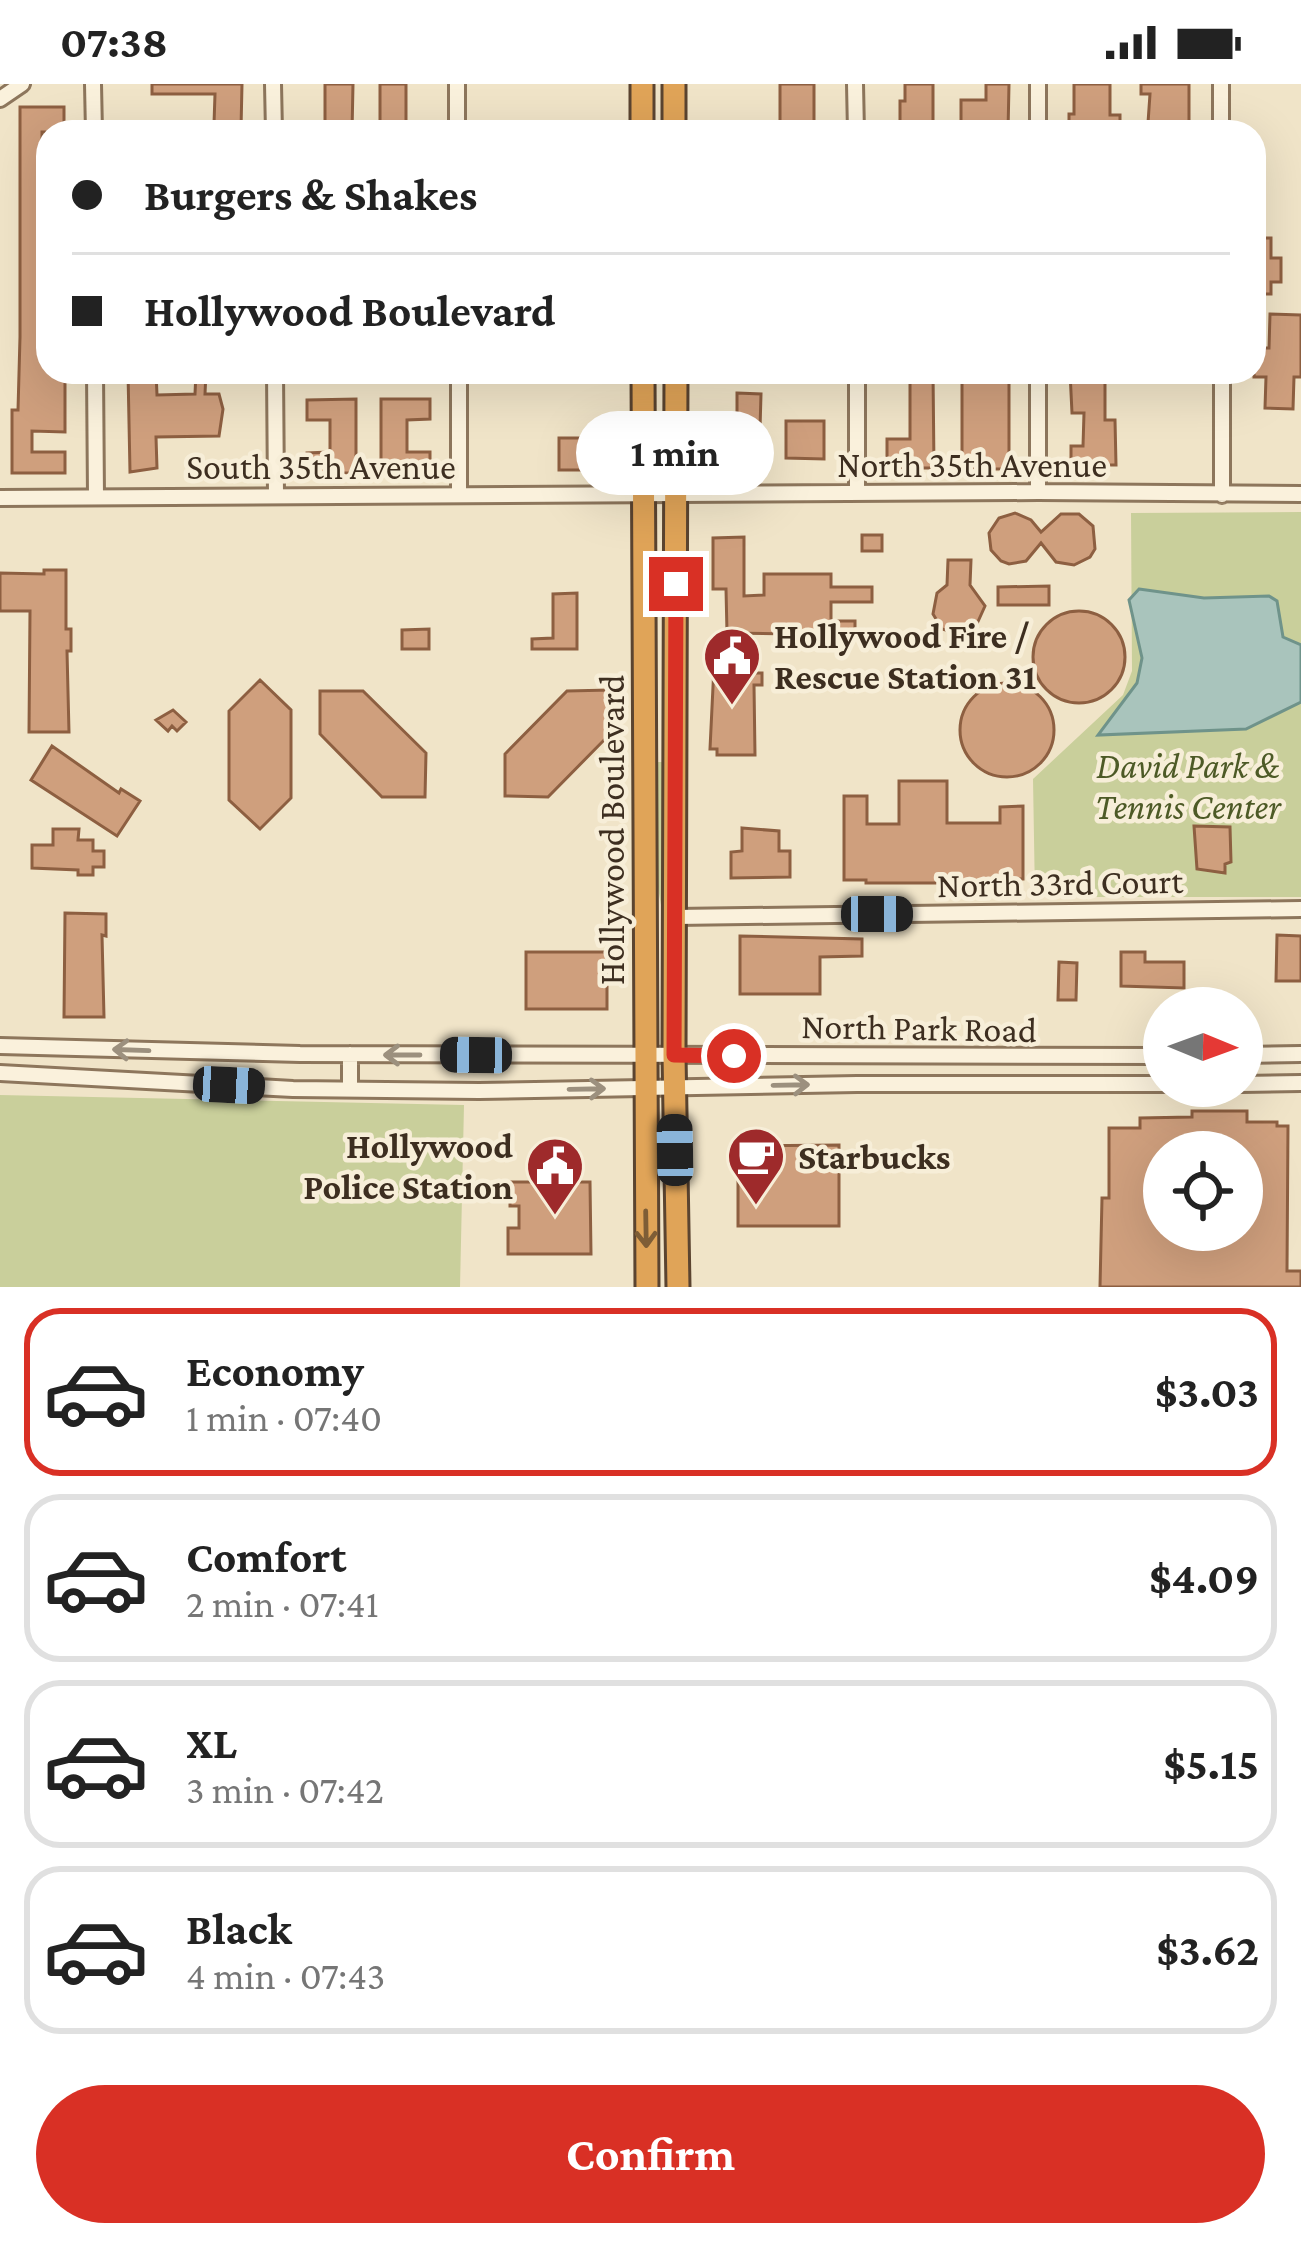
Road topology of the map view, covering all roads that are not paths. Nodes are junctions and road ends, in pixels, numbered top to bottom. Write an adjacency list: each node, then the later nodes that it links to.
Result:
1 (22, 84): 10 (street)
2 (93, 84): 11 (street)
3 (273, 84): 12 (street)
4 (457, 84): 13 (street)
5 (642, 84): 14 (highway)
6 (674, 84): 15 (highway)
7 (855, 84): 16 (street)
8 (1038, 84): 17 (street)
9 (1221, 84): 18 (street)
10 (0, 99)
11 (94, 120)
12 (274, 120)
13 (457, 120)
14 (642, 120)
15 (674, 120)
16 (856, 120)
17 (1038, 120)
18 (1221, 120)
19 (95, 384): 35 (street)
20 (275, 384): 30 (street)
21 (459, 384): 31 (street)
22 (643, 384): 32 (highway, Hollywood Boulevard)
23 (676, 384): 33 (highway, Hollywood Boulevard)
24 (857, 384): 28 (street)
25 (1038, 384): 27 (street)
26 (1222, 384): 34 (street)
27 (1038, 492): 28 (street, North 35th Avenue); 34 (street, North 35th Avenue)
28 (857, 493): 33 (street, North 35th Avenue)
29 (1301, 494): 34 (street, North 35th Avenue)
30 (276, 495): 31 (street, South 35th Avenue); 35 (street, South 35th Avenue)
31 (459, 495): 32 (street, South 35th Avenue)
32 (643, 495): 33 (street, North 35th Avenue); 45 (highway, Hollywood Boulevard)
33 (676, 495): 38 (highway, Hollywood Boulevard)
34 (1222, 495)
35 (96, 497): 36 (street, South 35th Avenue)
36 (0, 498)
37 (1301, 909): 38 (street, North 33rd Court)
38 (676, 917): 43 (highway, Hollywood Boulevard)
39 (0, 1046): 40 (street, North Park Road, one-way to 39)
40 (350, 1054): 45 (street, North Park Road, one-way to 40); 52 (street)
41 (1263, 1054): 42 (street)
42 (1301, 1054)
43 (674, 1055): 44 (street, North Park Road); 45 (street, North Park Road); 50 (highway, Hollywood Boulevard)
44 (1143, 1056)
45 (645, 1057): 51 (highway, Hollywood Boulevard)
46 (0, 1073): 52 (street, North Park Road)
47 (1301, 1083): 49 (street)
48 (1143, 1084): 50 (street, North Park Road, one-way to 48)
49 (1263, 1084)
50 (674, 1086): 51 (street, North Park Road); 54 (highway, Hollywood Boulevard)
51 (645, 1088): 52 (street, North Park Road, one-way to 51); 53 (highway, Hollywood Boulevard, one-way to 53)
52 (350, 1090)
53 (647, 1287)
54 (678, 1287)

